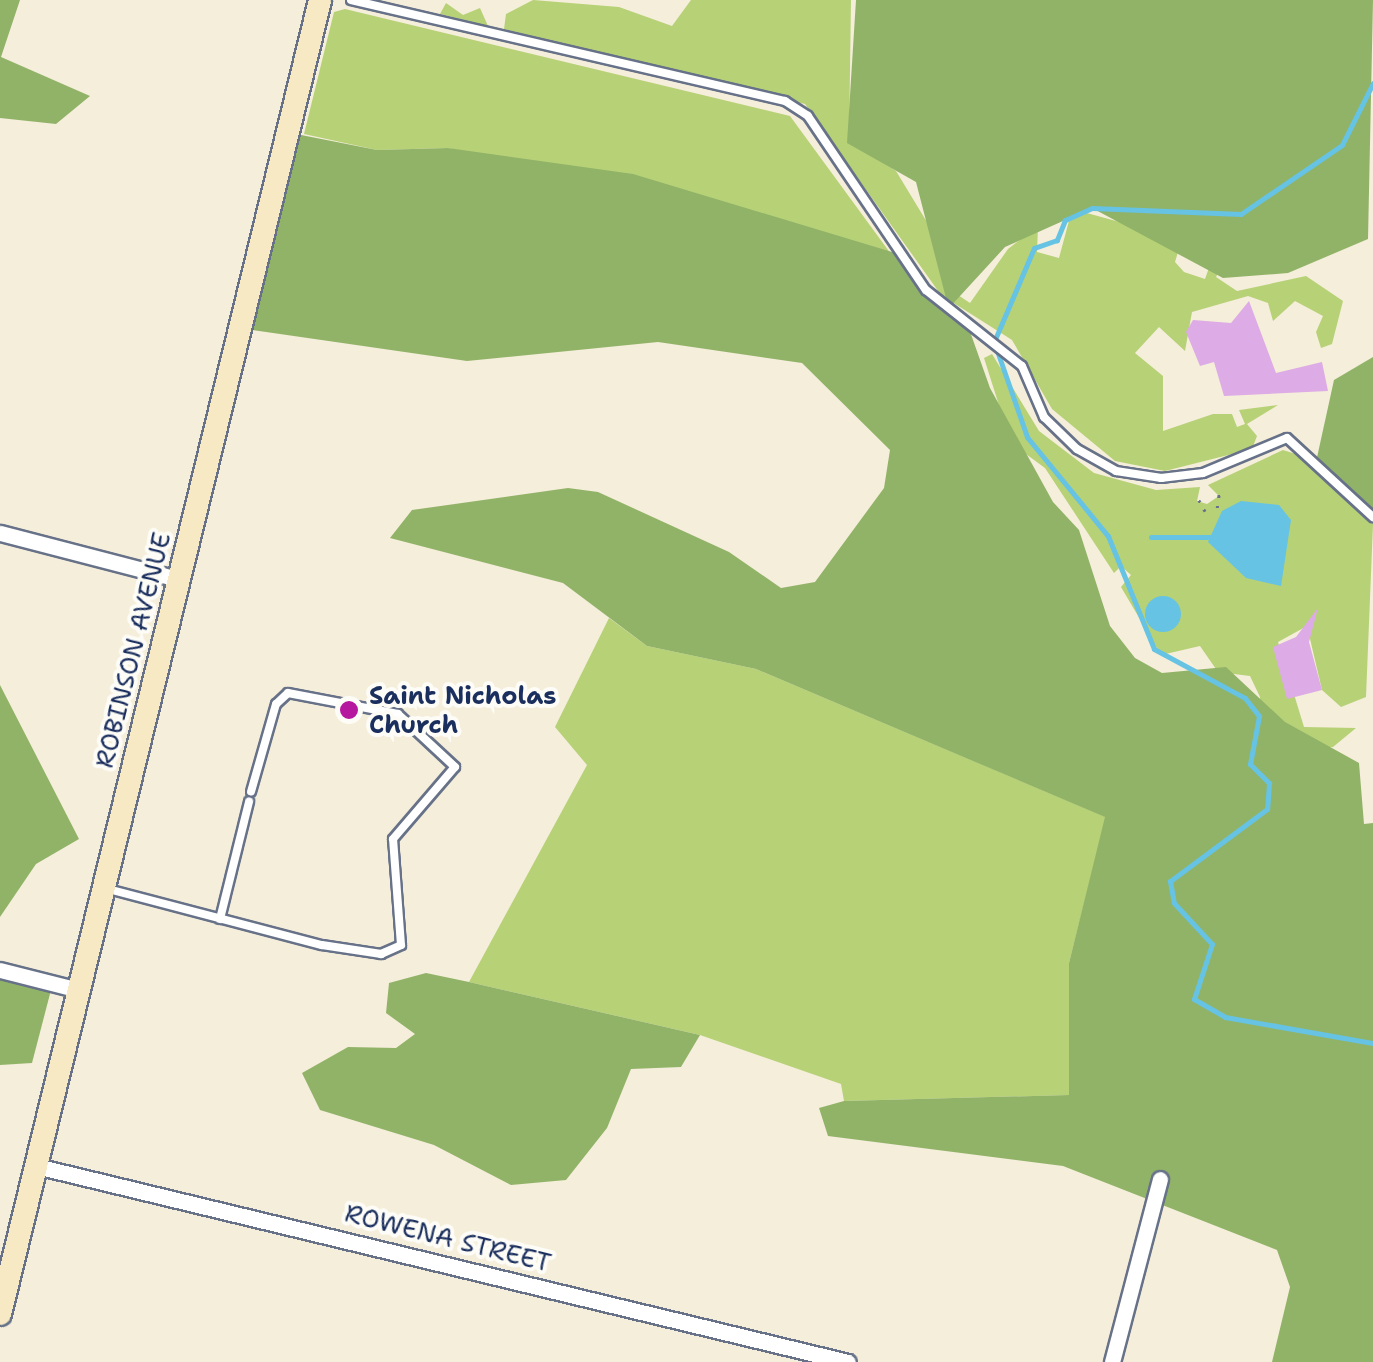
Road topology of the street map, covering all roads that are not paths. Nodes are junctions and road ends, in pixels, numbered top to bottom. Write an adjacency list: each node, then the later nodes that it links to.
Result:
1 (320, 0): 5 (main road, ROBINSON AVENUE)
2 (351, 0): 3 (lane)
3 (1373, 517)
4 (0, 534): 5 (street)
5 (178, 579): 8 (main road, ROBINSON AVENUE)
6 (251, 792): 9 (lane)
7 (249, 802): 9 (lane)
8 (104, 888): 9 (lane); 11 (main road, ROBINSON AVENUE)
9 (220, 919)
10 (0, 970): 11 (street)
11 (79, 990): 12 (main road, ROBINSON AVENUE)
12 (36, 1166): 14 (main road, ROBINSON AVENUE); 15 (street, ROWENA STREET)
13 (1160, 1178): 16 (street)
14 (0, 1314)
15 (848, 1362)
16 (1112, 1362)

